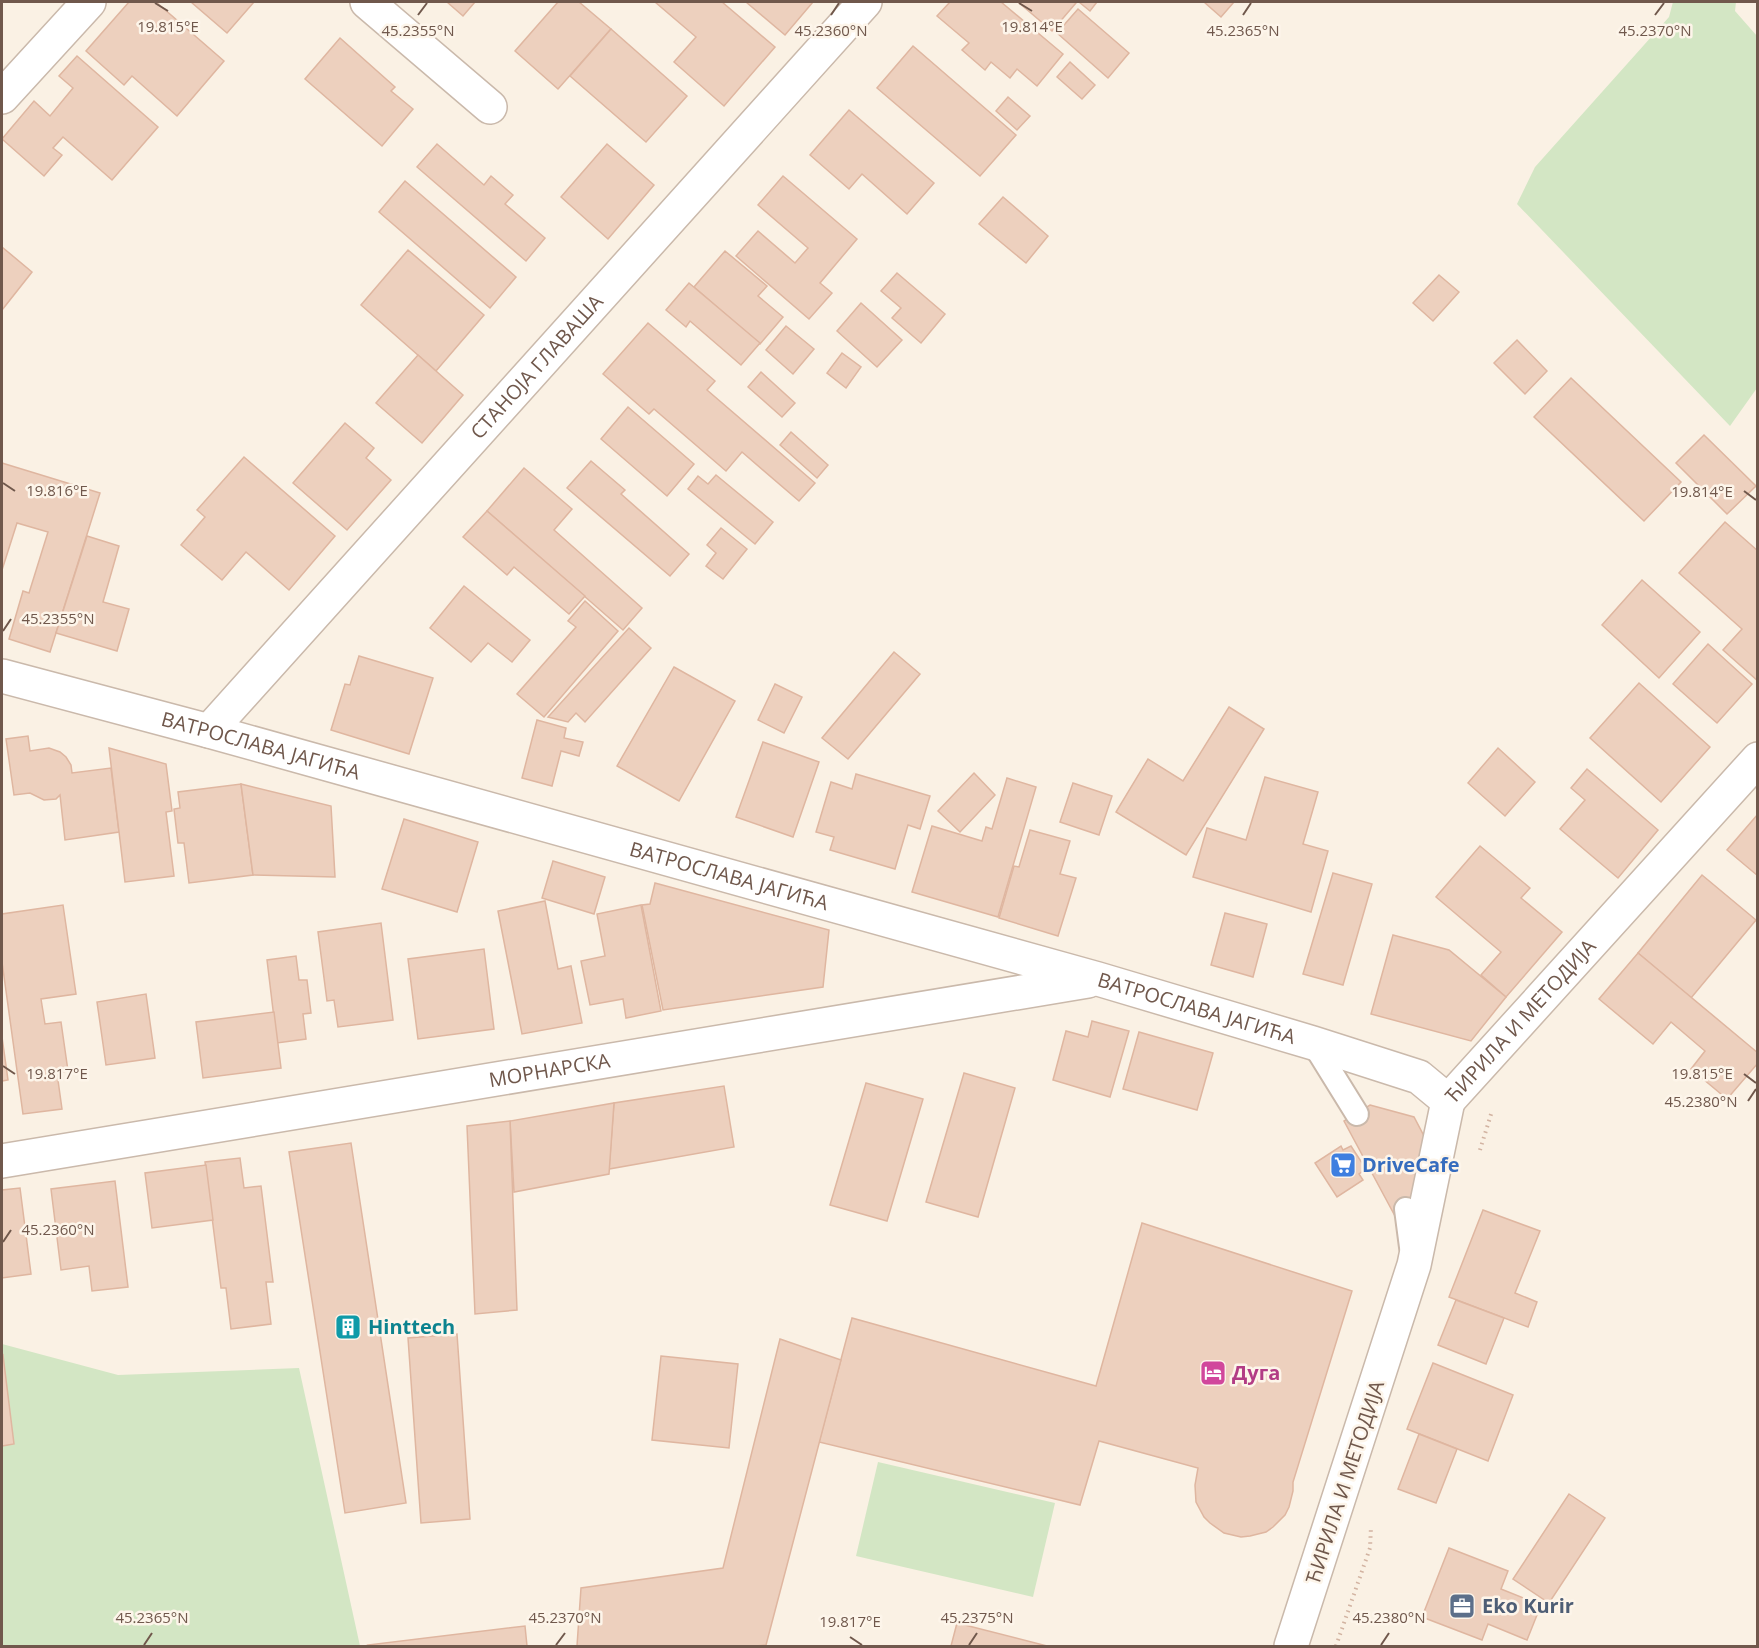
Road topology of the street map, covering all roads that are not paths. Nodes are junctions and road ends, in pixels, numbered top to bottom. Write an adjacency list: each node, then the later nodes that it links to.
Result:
1 (89, 2): 4 (street)
2 (367, 2): 5 (street)
3 (865, 2): 7 (street, СТАНОЈА ГЛАВАША)
4 (2, 97)
5 (490, 106)
6 (2, 676): 7 (street, ВАТРОСЛАВА ЈАГИЋА)
7 (209, 731): 9 (street, ВАТРОСЛАВА ЈАГИЋА)
8 (1758, 759): 11 (street, ЋИРИЛА И МЕТОДИЈА)
9 (1098, 979): 10 (street, ВАТРОСЛАВА ЈАГИЋА); 13 (street, МОРНАРСКА)
10 (1313, 1043): 11 (street, ВАТРОСЛАВА ЈАГИЋА); 12 (lane)
11 (1448, 1101): 15 (street, ЋИРИЛА И МЕТОДИЈА)
12 (1357, 1114)
13 (2, 1161)
14 (1406, 1209): 15 (lane)
15 (1414, 1264): 16 (street, ЋИРИЛА И МЕТОДИЈА)
16 (1291, 1647)

